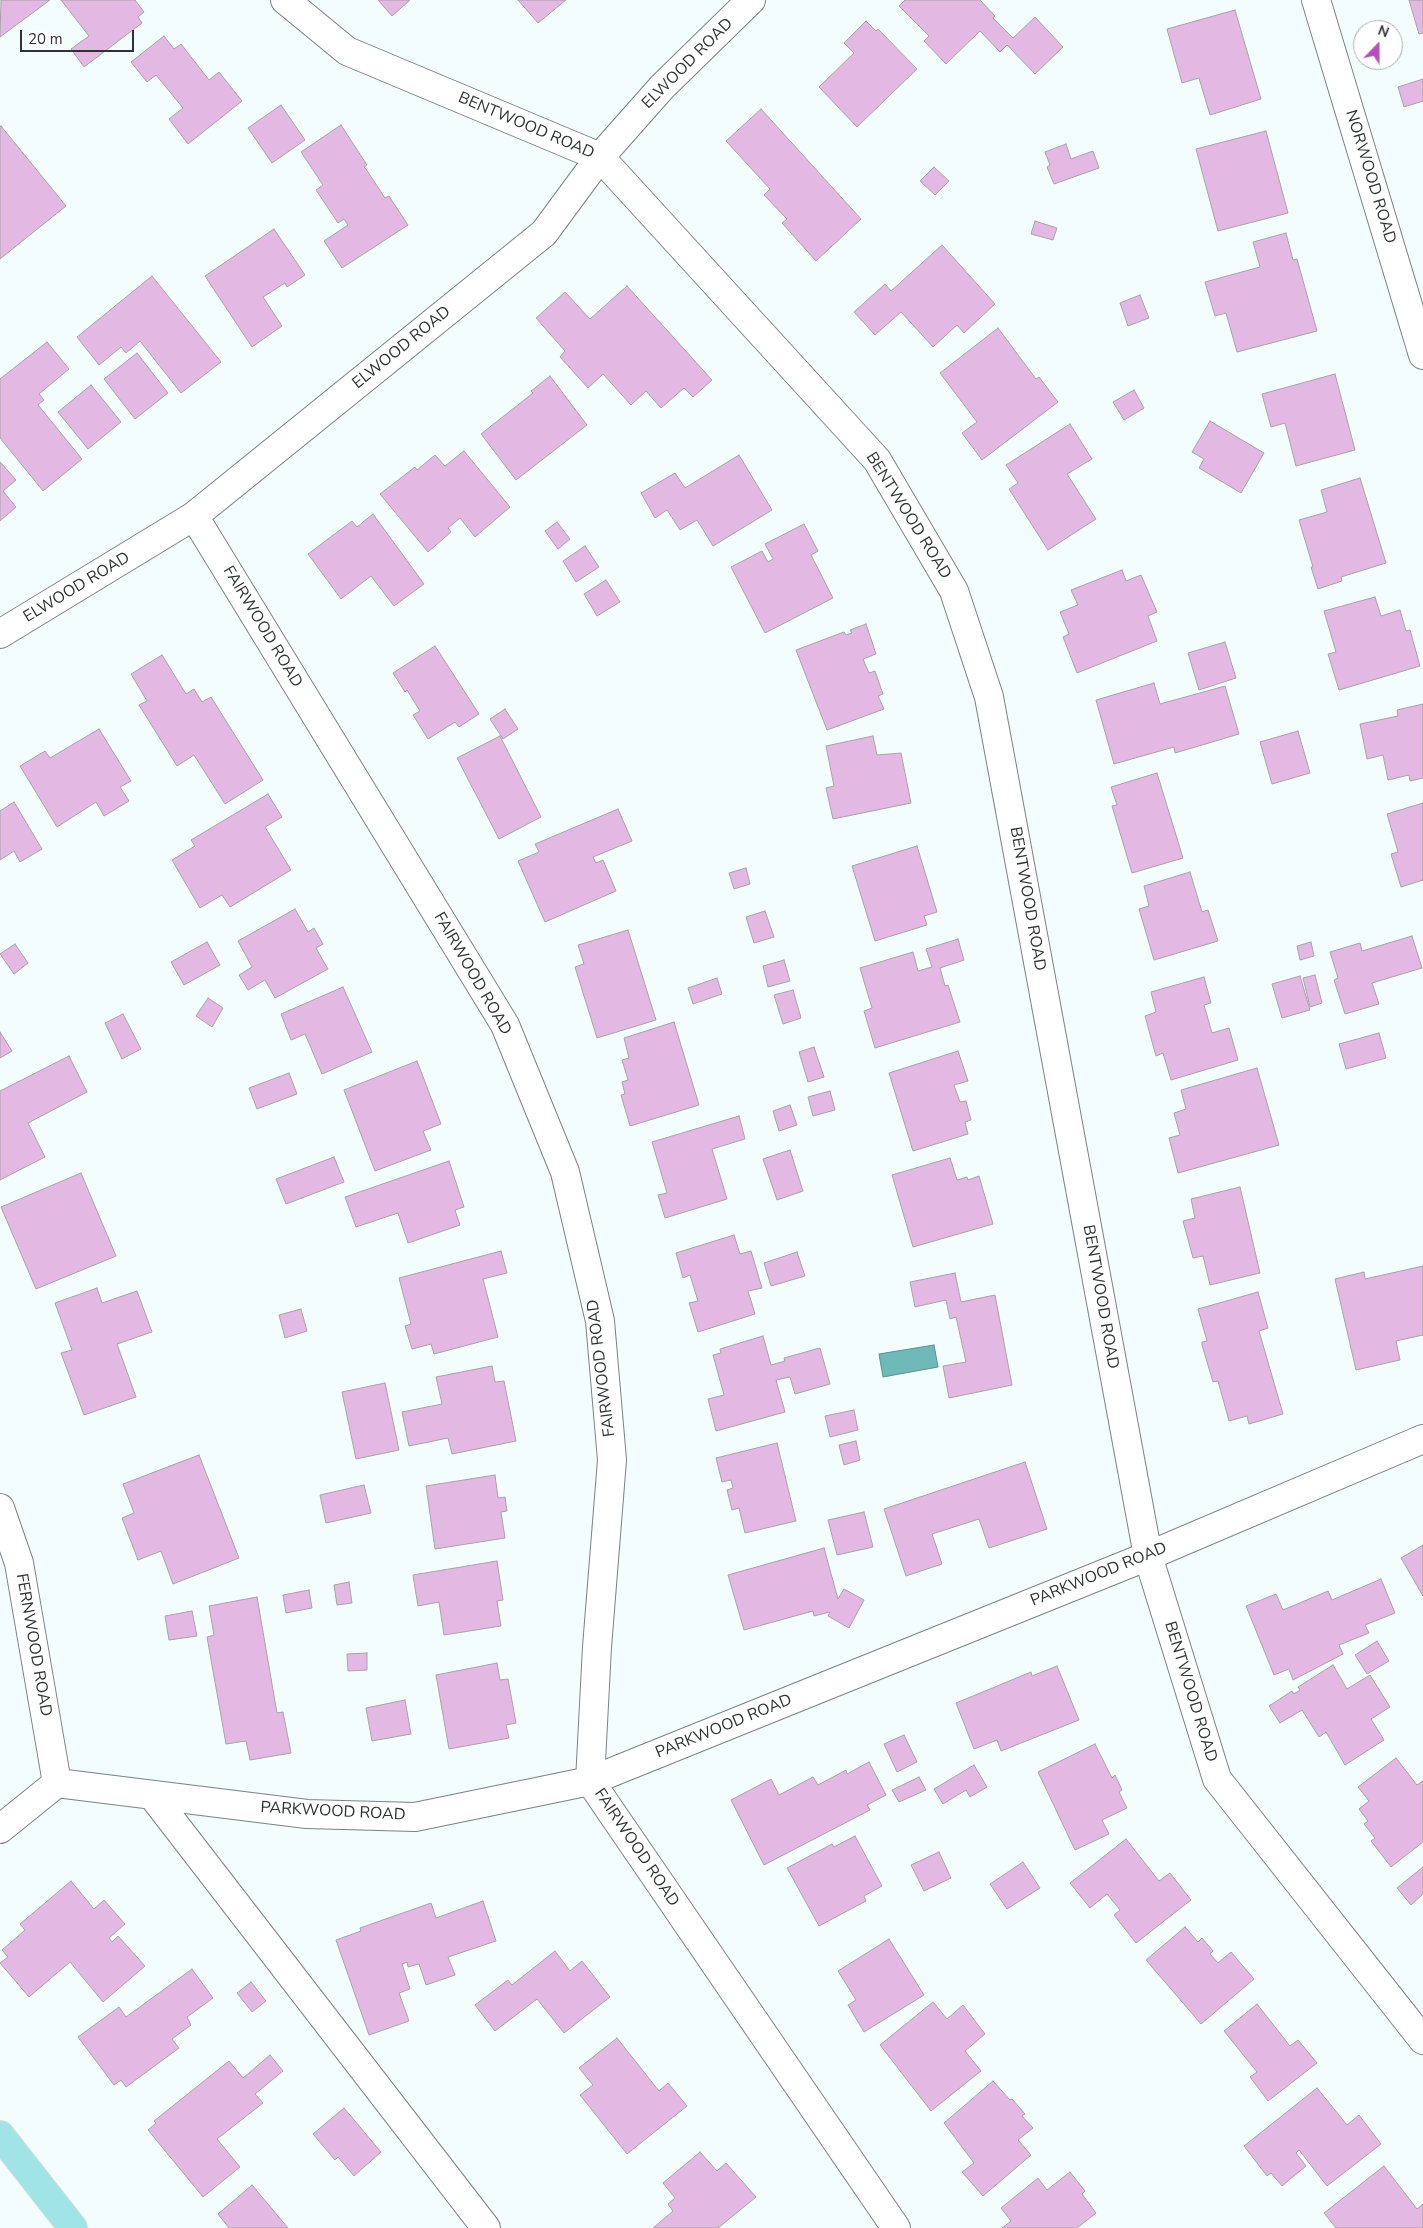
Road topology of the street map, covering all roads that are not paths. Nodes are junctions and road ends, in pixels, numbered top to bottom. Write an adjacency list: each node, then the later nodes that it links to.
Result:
1 (285, 0): 4 (street, BENTWOOD ROAD)
2 (751, 0): 4 (street, ELWOOD ROAD)
3 (1316, 0): 5 (street, NORWOOD ROAD)
4 (600, 157): 6 (street, ELWOOD ROAD); 10 (street, BENTWOOD ROAD)
5 (1423, 355)
6 (194, 516): 7 (street, ELWOOD ROAD); 11 (street, FAIRWOOD ROAD)
7 (0, 634)
8 (1423, 1439): 10 (street, PARKWOOD ROAD)
9 (0, 1508): 12 (street, FERNWOOD ROAD)
10 (1148, 1556): 11 (street, PARKWOOD ROAD); 15 (street, BENTWOOD ROAD)
11 (590, 1781): 13 (street, PARKWOOD ROAD); 19 (street, FAIRWOOD ROAD)
12 (57, 1783): 13 (street, PARKWOOD ROAD); 14 (street)
13 (152, 1795): 18 (street)
14 (0, 1829)
15 (1423, 2040)
16 (0, 2135): 17 (main road)
17 (73, 2228)
18 (486, 2228)
19 (896, 2228)

